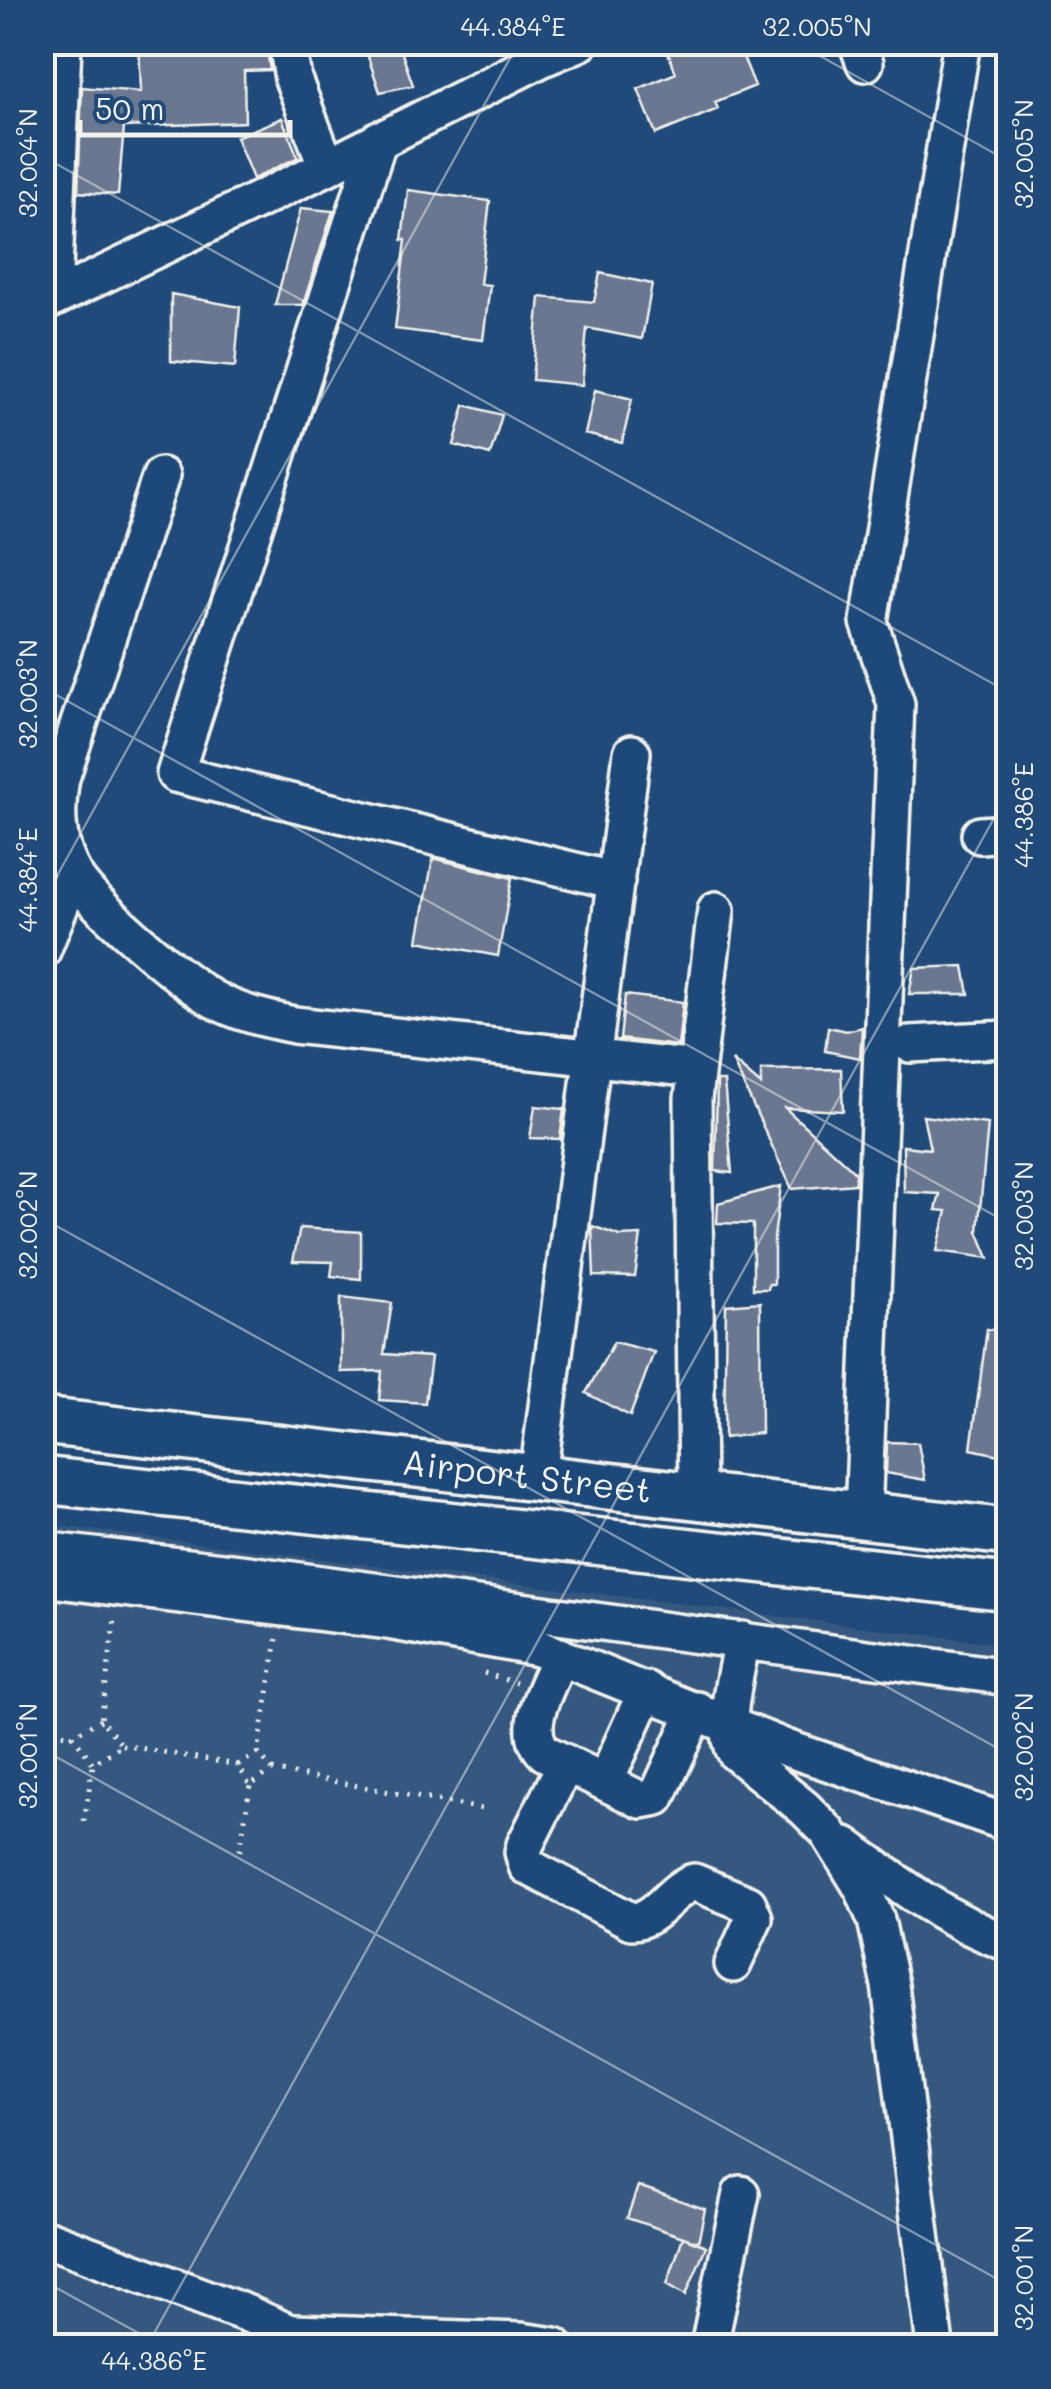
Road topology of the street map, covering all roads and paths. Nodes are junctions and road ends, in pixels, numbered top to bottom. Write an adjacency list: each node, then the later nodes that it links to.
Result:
1 (63, 42): 8 (street)
2 (287, 42): 7 (street)
3 (581, 42): 5 (street)
4 (962, 42): 23 (street)
5 (542, 50): 6 (street)
6 (379, 139): 7 (street); 12 (street)
7 (327, 168): 8 (street)
8 (48, 301)
9 (161, 476): 11 (street)
10 (632, 753): 12 (street)
11 (73, 874): 14 (street); 17 (street)
12 (616, 880): 17 (street)
13 (716, 910): 18 (street)
14 (42, 951)
15 (1008, 1039): 16 (street)
16 (910, 1044)
17 (592, 1058): 18 (street); 20 (street)
18 (696, 1069): 22 (street)
19 (42, 1421): 20 (main road, Airport Street)
20 (538, 1476): 22 (main road, Airport Street)
21 (42, 1480): 27 (main road, Airport Street)
22 (696, 1496): 23 (main road, Airport Street)
23 (863, 1516): 24 (main road, Airport Street)
24 (1008, 1532)
25 (42, 1550): 30 (street)
26 (42, 1578): 31 (street)
27 (1008, 1587)
28 (117, 1608): 35 (path)
29 (278, 1632): 39 (path)
30 (742, 1640): 32 (street); 34 (street)
31 (560, 1656): 33 (street); 40 (street)
32 (1008, 1677)
33 (647, 1690): 34 (street); 44 (street)
34 (713, 1717): 44 (street); 48 (street); 49 (street)
35 (101, 1720): 37 (path); 38 (path)
36 (42, 1730): 37 (path)
37 (74, 1735): 41 (path)
38 (122, 1745): 41 (path); 42 (path)
39 (258, 1753): 42 (path); 43 (path)
40 (566, 1763): 44 (street); 52 (street)
41 (92, 1764): 47 (path)
42 (238, 1765): 45 (path)
43 (272, 1770): 45 (path); 46 (path)
44 (605, 1782)
45 (250, 1786): 50 (path)
46 (482, 1810)
47 (84, 1821)
48 (1008, 1823)
49 (828, 1832): 51 (street); 58 (street)
50 (240, 1851)
51 (1008, 1944)
52 (733, 1964)
53 (741, 2194): 57 (street)
54 (42, 2237): 55 (street)
55 (303, 2340): 56 (street)
56 (555, 2346)
57 (709, 2346)
58 (935, 2346)

